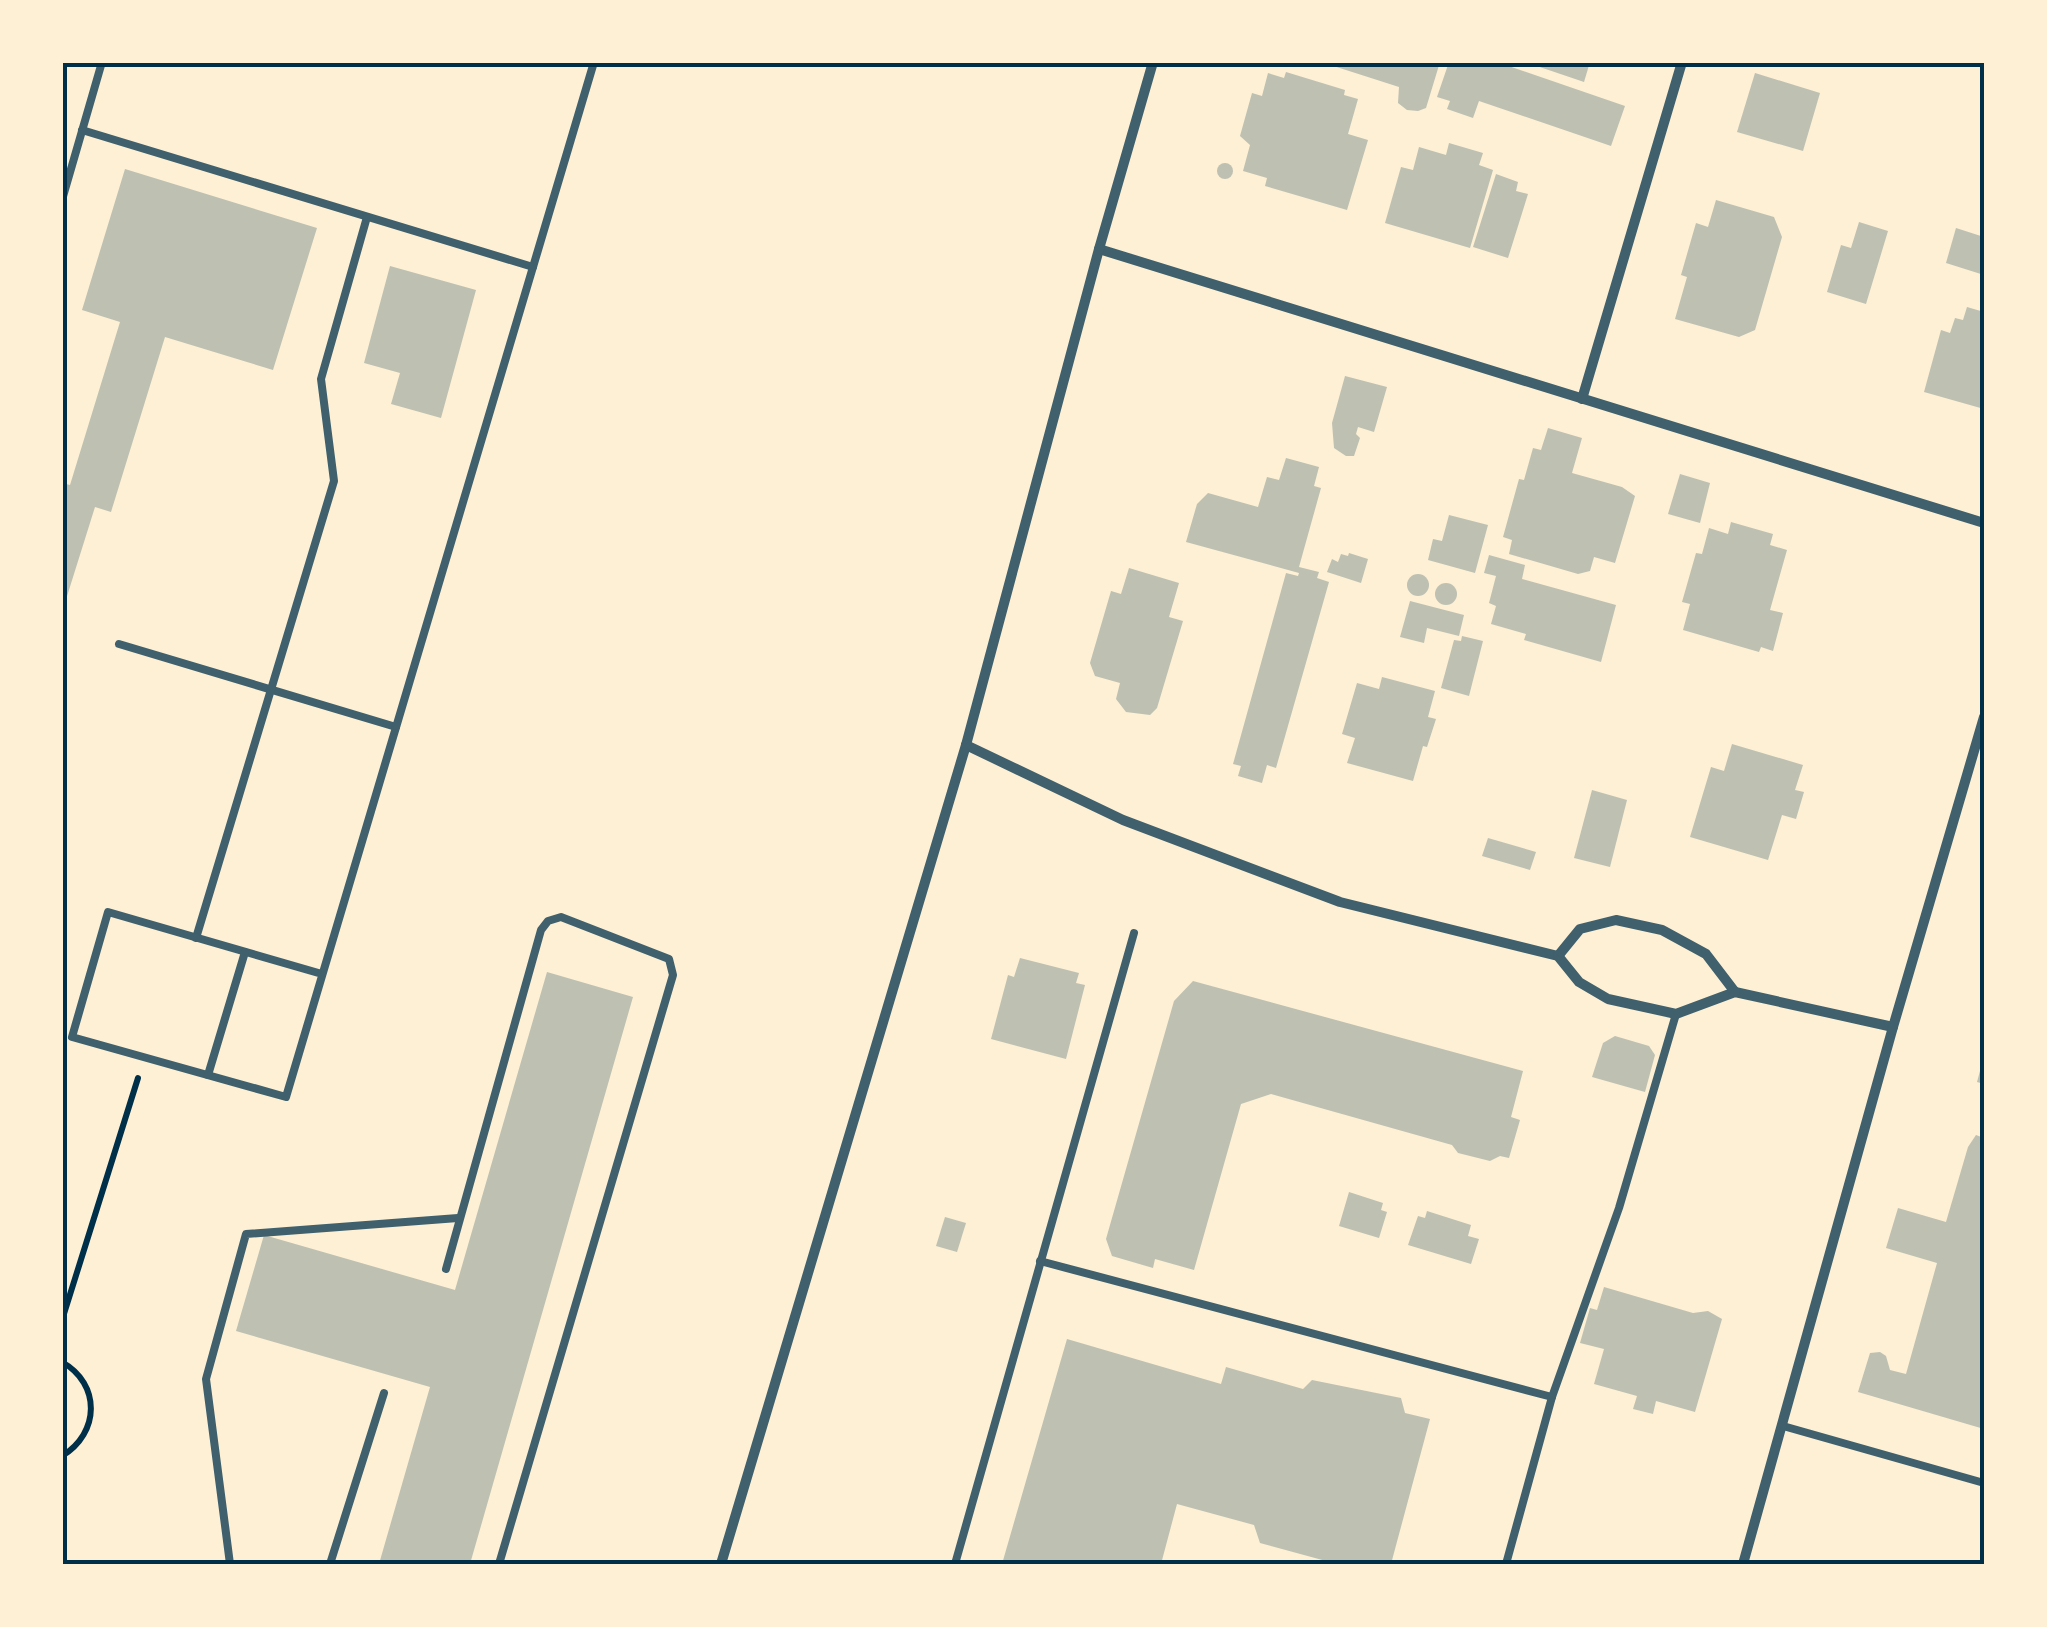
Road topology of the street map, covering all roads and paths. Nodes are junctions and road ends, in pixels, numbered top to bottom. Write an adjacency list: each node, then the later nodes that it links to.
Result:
1 (102, 62): 5 (lane)
2 (594, 62): 9 (lane)
3 (1153, 62): 8 (street)
4 (1682, 62): 10 (street)
5 (82, 130): 6 (lane); 7 (lane)
6 (62, 200)
7 (366, 217): 9 (lane); 13 (lane)
8 (1099, 250): 10 (street); 16 (street)
9 (533, 267): 15 (lane)
10 (1582, 399): 11 (street)
11 (1984, 523)
12 (119, 644): 13 (lane)
13 (270, 689): 15 (lane); 18 (lane)
14 (1984, 717): 24 (street)
15 (396, 727): 21 (lane)
16 (966, 745): 20 (street); 40 (street)
17 (1134, 933): 28 (lane)
18 (196, 938): 19 (lane); 25 (lane)
19 (245, 952): 21 (lane); 26 (lane)
20 (1558, 956): 22 (street); 23 (street)
21 (322, 974): 26 (lane)
22 (1735, 992): 23 (street); 24 (street)
23 (1676, 1014): 33 (lane)
24 (1893, 1027): 34 (street)
25 (144, 1057): 26 (lane); 30 (path)
26 (208, 1075)
27 (458, 1218): 29 (lane); 37 (lane); 39 (lane)
28 (1040, 1261): 33 (lane); 41 (lane)
29 (446, 1269)
30 (62, 1320)
31 (62, 1362): 35 (path)
32 (384, 1393): 38 (lane)
33 (1552, 1397): 42 (lane)
34 (1782, 1426): 36 (lane); 43 (street)
35 (62, 1456)
36 (1984, 1483)
37 (230, 1564)
38 (330, 1564)
39 (499, 1564)
40 (720, 1564)
41 (955, 1564)
42 (1506, 1564)
43 (1743, 1564)

